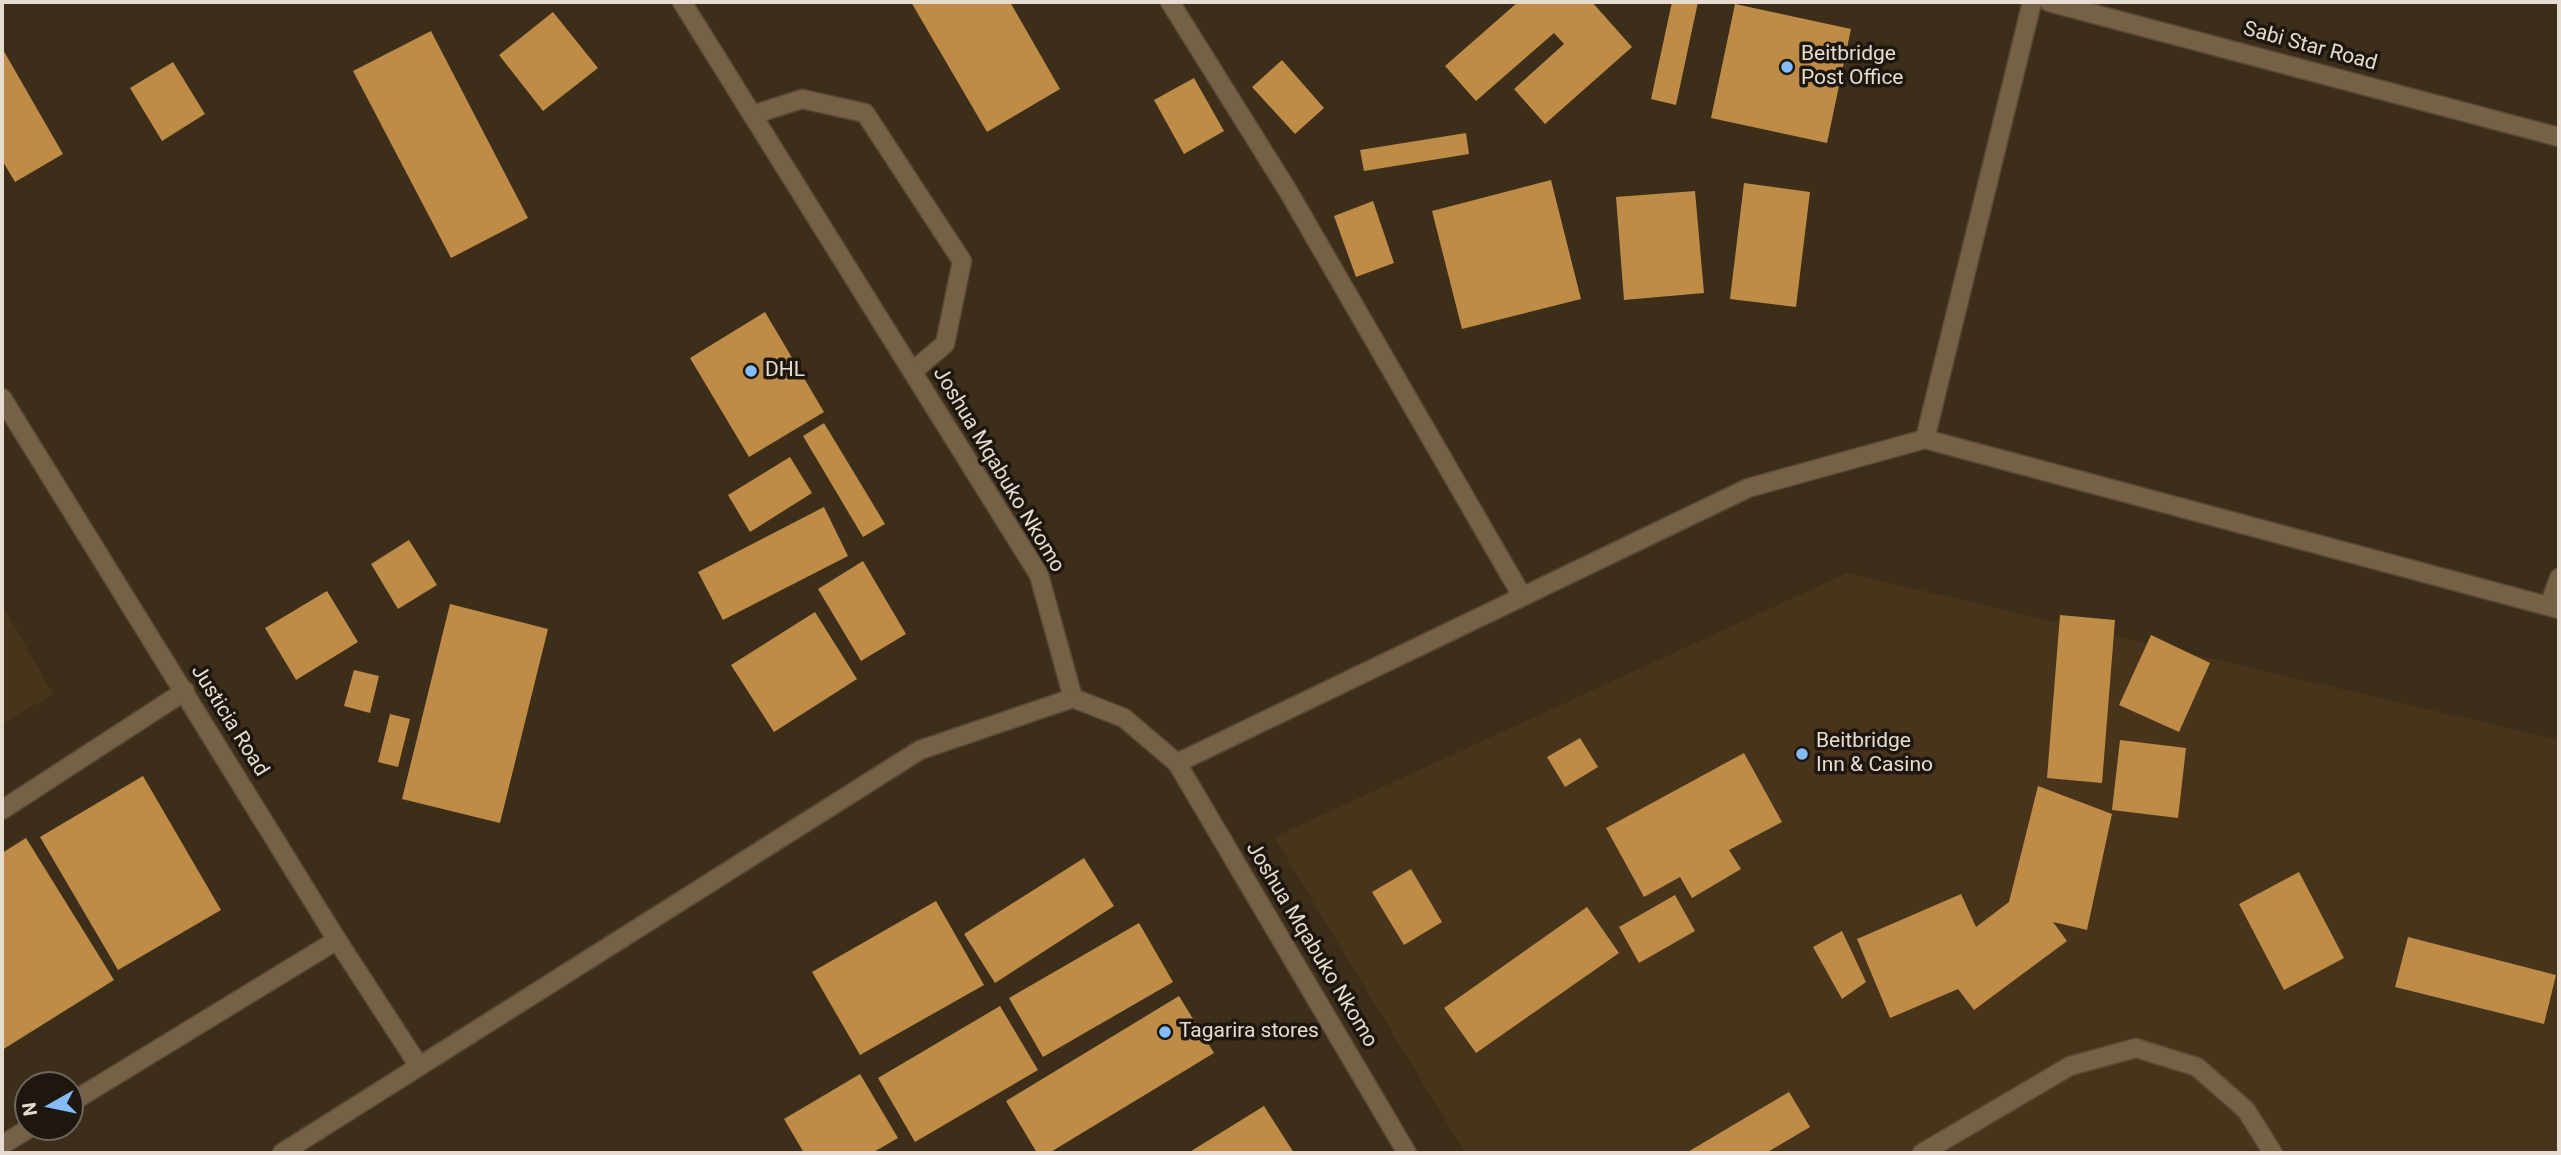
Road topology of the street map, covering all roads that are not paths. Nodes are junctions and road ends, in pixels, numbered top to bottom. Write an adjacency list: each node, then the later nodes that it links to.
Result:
1 (682, 2): 5 (street, Joshua Mqabuko Nkomo)
2 (1170, 2): 11 (street)
3 (2032, 2): 9 (street)
4 (2049, 2): 6 (street, Sabi Star Road)
5 (752, 115): 7 (street, Joshua Mqabuko Nkomo); 7 (street)
6 (2559, 137)
7 (913, 371): 14 (street, Joshua Mqabuko Nkomo)
8 (2, 398): 13 (street, Justicia Road)
9 (1925, 439): 11 (street); 12 (street)
10 (2559, 578): 12 (street)
11 (1522, 596): 15 (street)
12 (2554, 608)
13 (185, 691): 16 (street); 17 (street, Justicia Road)
14 (1073, 698): 15 (street, Joshua Mqabuko Nkomo); 18 (street)
15 (1177, 763): 21 (street, Joshua Mqabuko Nkomo)
16 (2, 810)
17 (337, 940): 18 (street, Justicia Road); 19 (street)
18 (419, 1066): 20 (street)
19 (84, 1094)
20 (282, 1153)
21 (1407, 1153)
22 (1922, 1153): 23 (street)
23 (2273, 1153)

